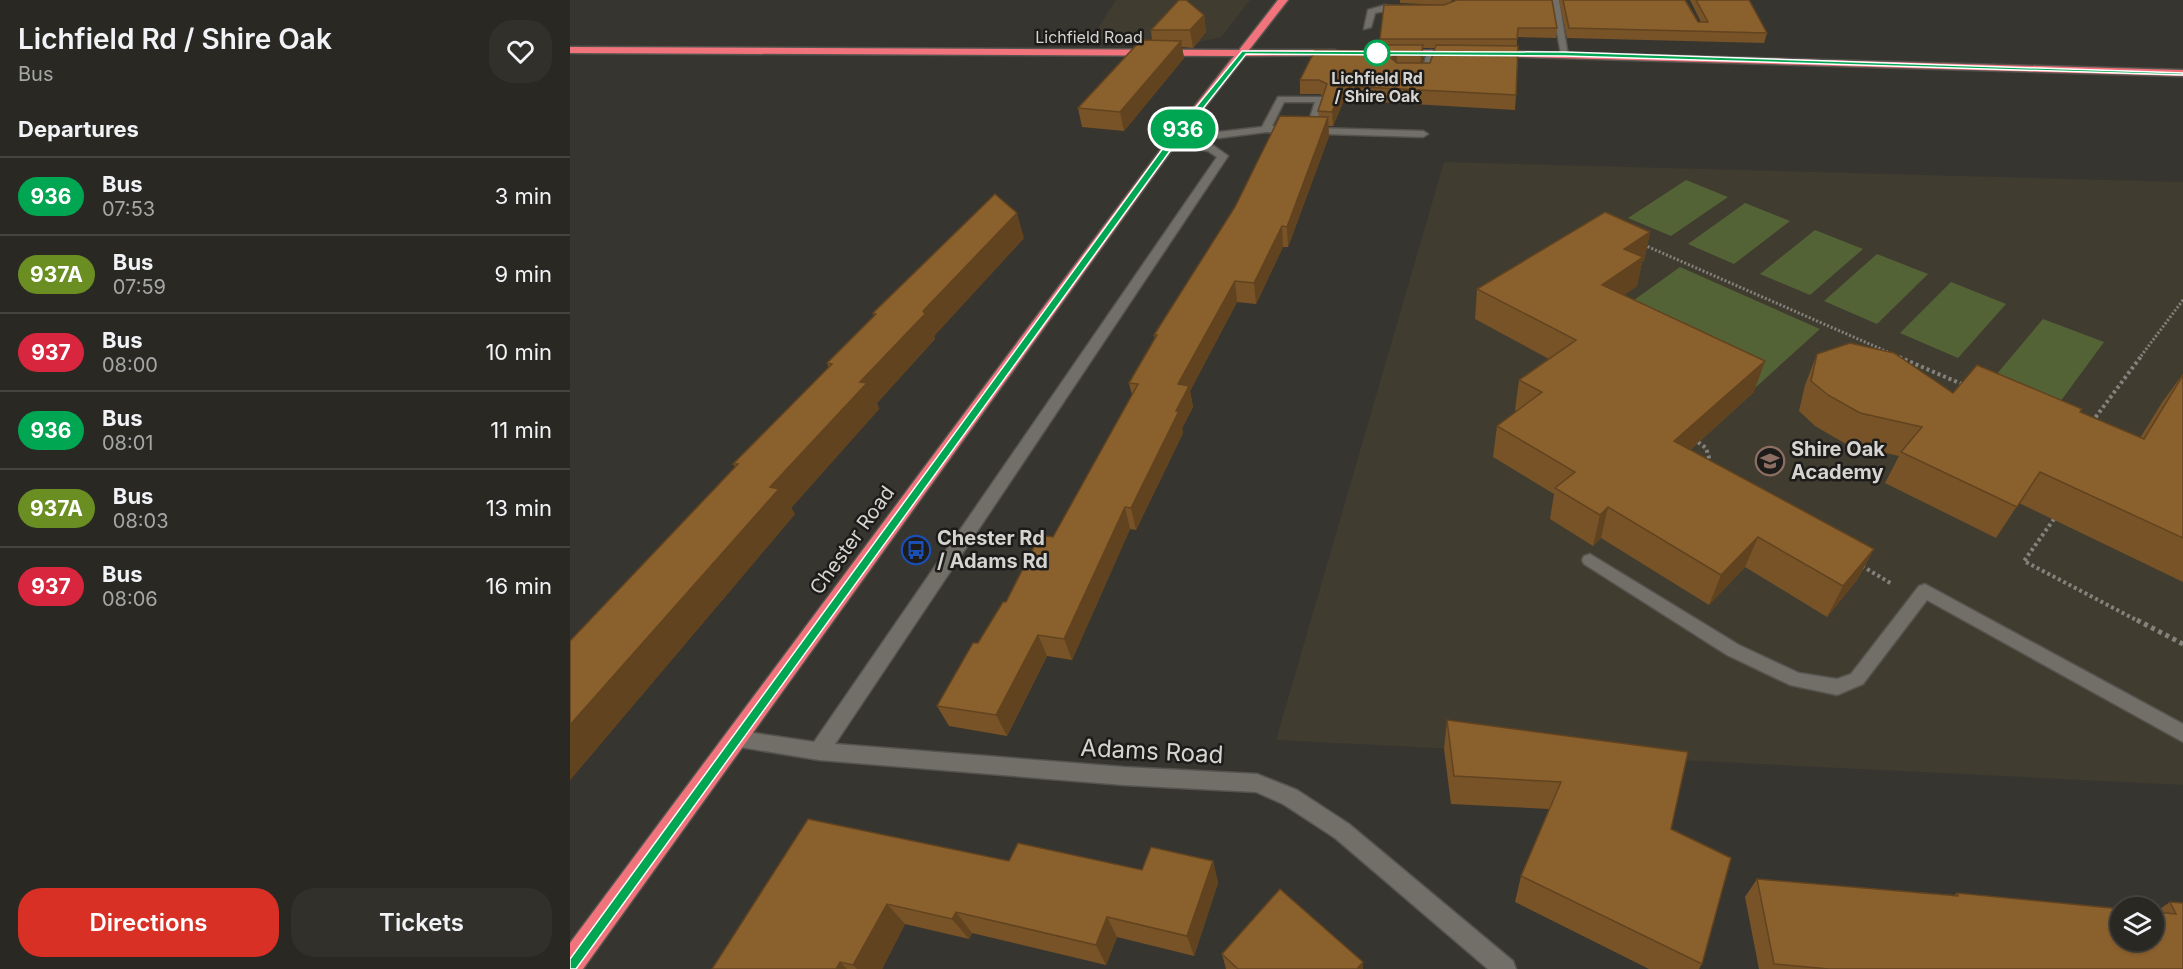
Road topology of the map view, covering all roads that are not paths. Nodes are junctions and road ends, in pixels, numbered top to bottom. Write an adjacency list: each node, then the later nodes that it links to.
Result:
1 (1283, 0): 6 (highway, Chester Road)
2 (1555, 0): 12 (street)
3 (1418, 8): 4 (street)
4 (1367, 27)
5 (570, 50): 6 (highway, Lichfield Road)
6 (1244, 52): 7 (highway, Lichfield Road); 18 (highway, Chester Road)
7 (1349, 53)
8 (1383, 53): 9 (highway)
9 (1431, 53): 10 (highway); 13 (street)
10 (1465, 54)
11 (1487, 54): 12 (highway)
12 (1565, 54): 14 (highway)
13 (1407, 72)
14 (2183, 73)
15 (1266, 129): 16 (street); 16 (street); 18 (street)
16 (1311, 130): 17 (street)
17 (1423, 134)
18 (1176, 136): 21 (highway, Chester Road); 22 (street)
19 (1590, 560): 20 (street)
20 (2183, 734)
21 (734, 738): 22 (street, Adams Road); 23 (highway, Chester Road)
22 (819, 751): 24 (street, Adams Road)
23 (570, 965)
24 (1505, 969)

